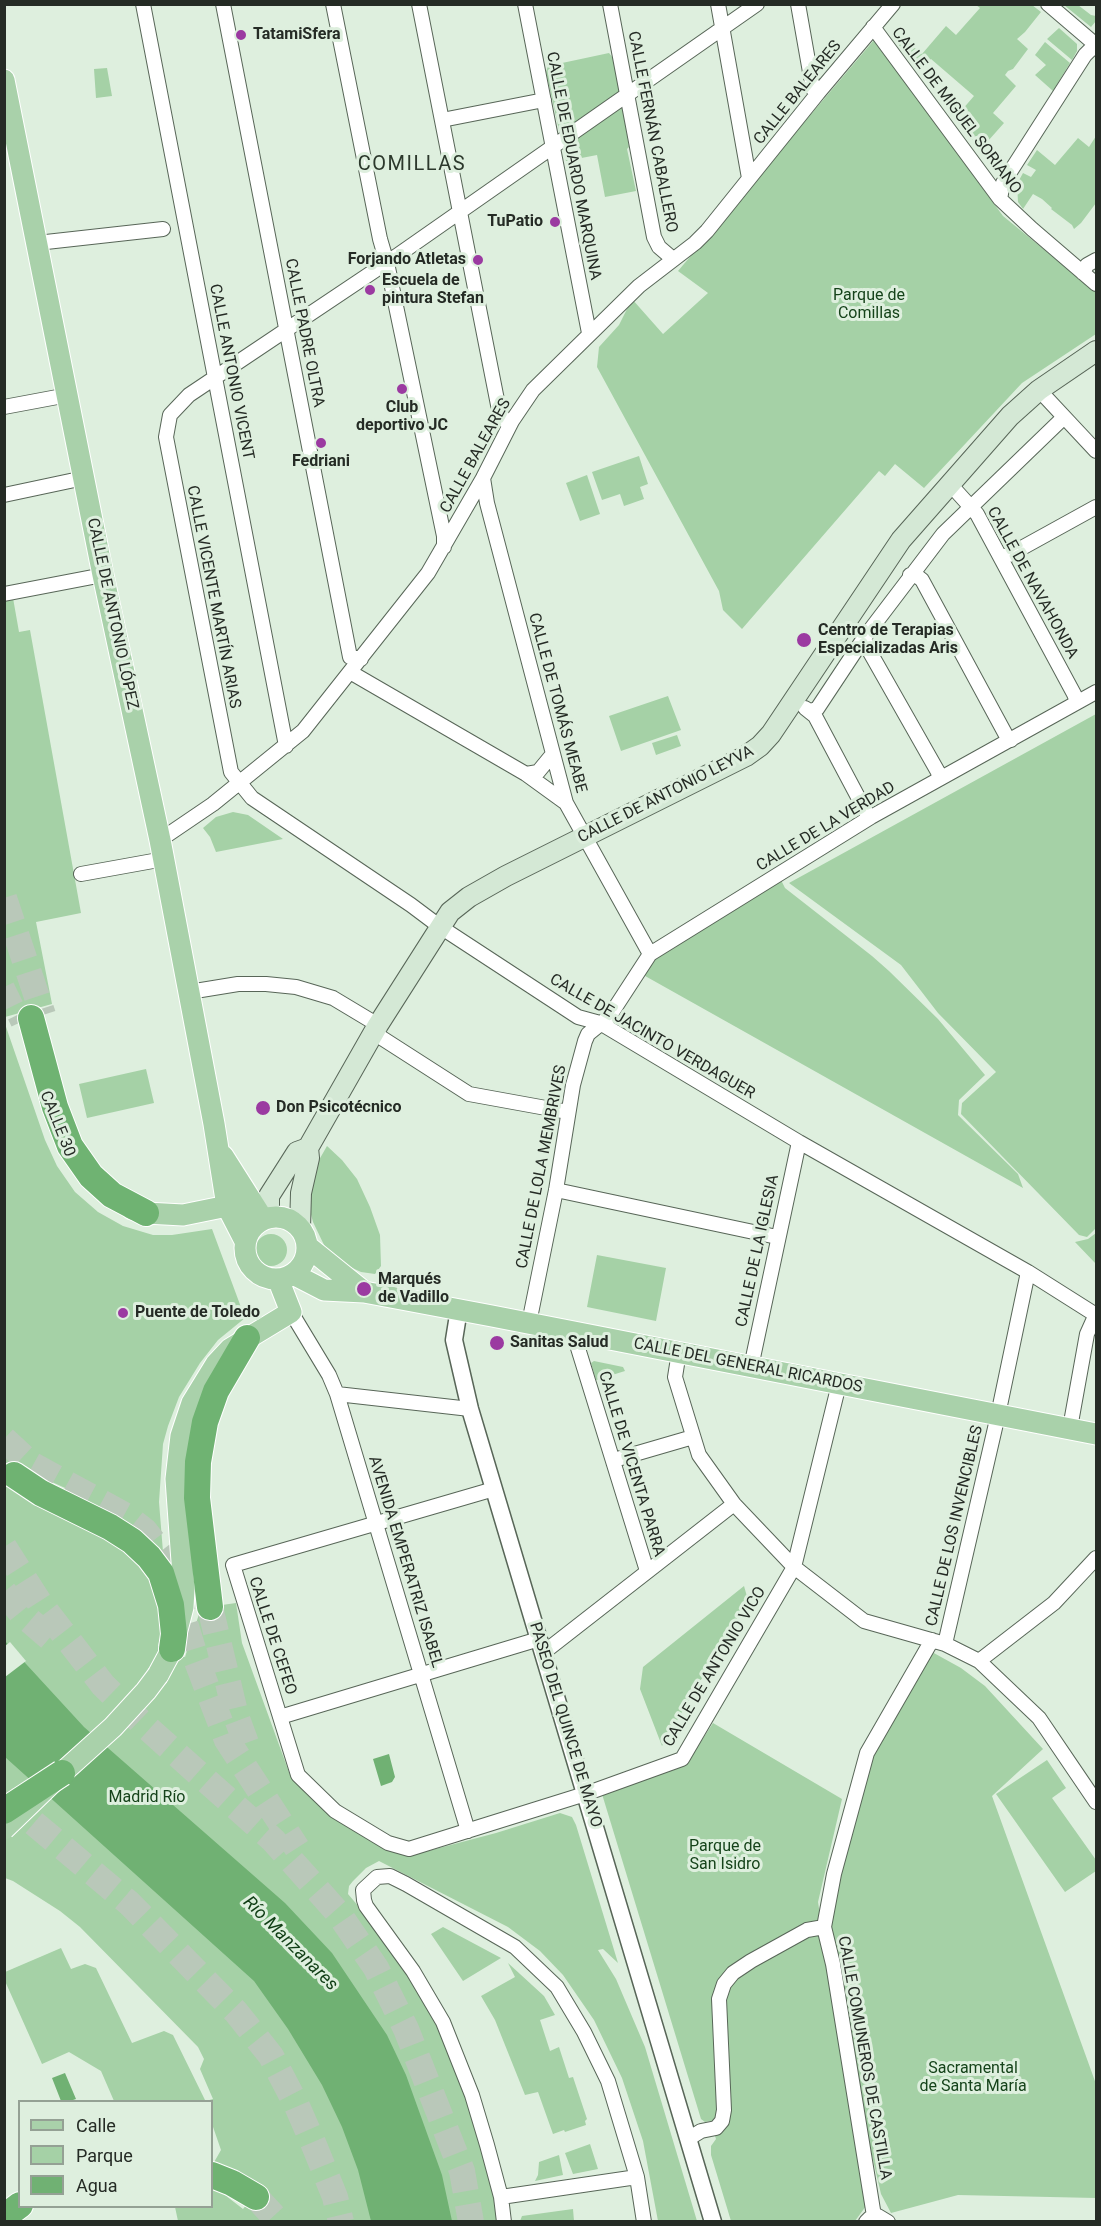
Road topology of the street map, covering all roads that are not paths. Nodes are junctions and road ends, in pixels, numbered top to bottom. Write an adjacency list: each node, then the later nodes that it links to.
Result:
1 (143, 4): 35 (street, CALLE ANTONIO VICENT)
2 (223, 4): 32 (street, CALLE PADRE OLTRA)
3 (333, 4): 29 (street)
4 (419, 4): 19 (street)
5 (525, 4): 18 (street, CALLE DE EDUARDO MARQUINA)
6 (610, 4): 17 (street, CALLE FERNÁN CABALLERO)
7 (718, 4): 13 (street)
8 (757, 4): 13 (street)
9 (798, 4): 16 (street)
10 (893, 4): 12 (street, CALLE BALEARES)
11 (1048, 4): 14 (street)
12 (873, 27): 16 (street, CALLE BALEARES); 23 (street, CALLE DE MIGUEL SORIANO)
13 (722, 28): 17 (street); 22 (street)
14 (1096, 46): 23 (street)
15 (4, 80): 20 (main road, CALLE DE ANTONIO LÓPEZ)
16 (818, 93): 22 (street, CALLE BALEARES)
17 (627, 94): 21 (street); 27 (street, CALLE FERNÁN CABALLERO)
18 (544, 100): 19 (street); 21 (street, CALLE DE EDUARDO MARQUINA)
19 (442, 120): 24 (street)
20 (9, 127): 26 (main road, CALLE DE ANTONIO LÓPEZ)
21 (553, 146): 24 (street); 33 (street, CALLE DE EDUARDO MARQUINA)
22 (749, 178): 27 (street, CALLE BALEARES)
23 (1000, 199): 30 (street, CALLE DE MIGUEL SORIANO)
24 (460, 210): 29 (street); 40 (street)
25 (163, 229): 26 (street)
26 (37, 243): 37 (main road, CALLE DE ANTONIO LÓPEZ)
27 (673, 259): 33 (street, CALLE BALEARES)
28 (1096, 260): 30 (street)
29 (387, 263): 32 (street); 48 (street)
30 (1083, 273): 31 (street, CALLE DE MIGUEL SORIANO)
31 (1096, 284)
32 (287, 329): 35 (street); 54 (street, CALLE PADRE OLTRA)
33 (589, 333): 40 (street, CALLE BALEARES)
34 (1096, 351): 36 (main road, CALLE DE ANTONIO LEYVA)
35 (215, 377): 61 (street, CALLE ANTONIO VICENT); 65 (street, CALLE VICENTE MARTÍN ARIAS)
36 (1039, 390): 39 (street); 44 (main road, CALLE DE ANTONIO LEYVA)
37 (68, 395): 38 (street); 42 (main road, CALLE DE ANTONIO LÓPEZ)
38 (4, 407)
39 (1065, 418): 41 (street); 46 (street)
40 (512, 421): 43 (street, CALLE BALEARES)
41 (1096, 451)
42 (84, 478): 45 (street); 50 (main road, CALLE DE ANTONIO LÓPEZ)
43 (483, 478): 48 (street, CALLE BALEARES); 62 (street, CALLE DE TOMÁS MEABE)
44 (949, 483): 46 (street, CALLE DE NAVAHONDA); 57 (main road, CALLE DE ANTONIO LEYVA)
45 (4, 495)
46 (970, 505): 49 (street, CALLE DE NAVAHONDA); 51 (street)
47 (1096, 507): 49 (street)
48 (444, 547): 54 (street, CALLE BALEARES)
49 (1001, 557): 58 (street, CALLE DE NAVAHONDA)
50 (103, 575): 52 (street); 69 (main road, CALLE DE ANTONIO LÓPEZ)
51 (910, 575): 53 (street); 60 (street)
52 (4, 594)
53 (864, 638): 59 (street); 64 (street)
54 (361, 658): 55 (street, CALLE BALEARES)
55 (350, 672): 61 (street, CALLE BALEARES); 63 (street)
56 (1096, 692): 58 (street, CALLE DE LA VERDAD)
57 (793, 700): 59 (street); 68 (main road, CALLE DE ANTONIO LEYVA)
58 (1074, 704): 60 (street, CALLE DE LA VERDAD)
59 (810, 711): 67 (street)
60 (1011, 740): 64 (street, CALLE DE LA VERDAD)
61 (286, 746): 65 (street, CALLE BALEARES)
62 (552, 756): 63 (street); 66 (street, CALLE DE TOMÁS MEABE)
63 (526, 774): 66 (street)
64 (939, 779): 67 (street, CALLE DE LA VERDAD)
65 (238, 783): 69 (street, CALLE BALEARES); 71 (street, CALLE DE JACINTO VERDAGUER)
66 (566, 803): 68 (street, CALLE DE TOMÁS MEABE)
67 (871, 817): 72 (street, CALLE DE LA VERDAD)
68 (585, 836): 71 (main road, CALLE DE ANTONIO LEYVA); 72 (street, CALLE DE TOMÁS MEABE)
69 (162, 849): 70 (street); 73 (main road, CALLE DE ANTONIO LÓPEZ)
70 (81, 874)
71 (439, 926): 75 (street, CALLE DE JACINTO VERDAGUER); 76 (main road, CALLE DE ANTONIO LEYVA)
72 (650, 954): 75 (street, CALLE DE LA VERDAD)
73 (189, 992): 76 (street); 79 (main road, CALLE DE ANTONIO LÓPEZ)
74 (32, 1018): 83 (highway)
75 (600, 1023): 77 (street, CALLE DE LOLA MEMBRIVES); 78 (street, CALLE DE JACINTO VERDAGUER)
76 (376, 1029): 77 (street); 80 (main road, CALLE DE ANTONIO LEYVA)
77 (568, 1112): 81 (street, CALLE DE LOLA MEMBRIVES)
78 (799, 1142): 86 (street, CALLE DE LA IGLESIA); 88 (street, CALLE DE JACINTO VERDAGUER)
79 (218, 1148): 82 (main road, CALLE DE ANTONIO LÓPEZ); 84 (main road, CALLE DE ANTONIO LÓPEZ)
80 (308, 1148): 84 (main road, CALLE DE ANTONIO LEYVA); 85 (main road, CALLE DE ANTONIO LEYVA)
81 (556, 1190): 86 (street); 94 (street, CALLE DE LOLA MEMBRIVES)
82 (227, 1206): 83 (main road); 84 (main road); 87 (main road, CALLE DE ANTONIO LÓPEZ)
83 (146, 1213)
84 (264, 1219): 85 (main road); 87 (main road)
85 (304, 1237): 89 (main road); 90 (main road, CALLE DEL GENERAL RICARDOS)
86 (777, 1237): 98 (street, CALLE DE LA IGLESIA)
87 (245, 1241): 89 (main road)
88 (1028, 1272): 93 (street, CALLE DE JACINTO VERDAGUER); 102 (street, CALLE DE LOS INVENCIBLES)
89 (286, 1276): 90 (main road, CALLE DEL GENERAL RICARDOS); 92 (main road)
90 (364, 1292): 91 (main road, CALLE DEL GENERAL RICARDOS)
91 (459, 1310): 94 (main road, CALLE DEL GENERAL RICARDOS); 101 (street, PASEO DEL QUINCE DE MAYO)
92 (291, 1312): 96 (main road); 100 (street, AVENIDA EMPERATRIZ ISABEL)
93 (1096, 1315): 103 (street)
94 (529, 1323): 95 (main road, CALLE DEL GENERAL RICARDOS)
95 (573, 1332): 97 (main road, CALLE DEL GENERAL RICARDOS); 106 (street, CALLE DE VICENTA PARRA)
96 (247, 1338): 114 (highway); 117 (main road)
97 (679, 1352): 98 (main road, CALLE DEL GENERAL RICARDOS); 105 (street)
98 (751, 1367): 99 (main road, CALLE DEL GENERAL RICARDOS)
99 (839, 1384): 102 (main road, CALLE DEL GENERAL RICARDOS); 112 (street, CALLE DE ANTONIO VICO)
100 (337, 1394): 101 (street); 110 (street, AVENIDA EMPERATRIZ ISABEL)
101 (470, 1409): 108 (street, PASEO DEL QUINCE DE MAYO)
102 (998, 1415): 103 (main road, CALLE DEL GENERAL RICARDOS); 115 (street, CALLE DE LOS INVENCIBLES)
103 (1070, 1428): 104 (main road, CALLE DEL GENERAL RICARDOS)
104 (1096, 1434)
105 (693, 1437): 106 (street); 109 (street)
106 (614, 1460): 113 (street, CALLE DE VICENTA PARRA)
107 (14, 1475): 117 (highway)
108 (494, 1489): 110 (street); 116 (street, PASEO DEL QUINCE DE MAYO)
109 (734, 1504): 112 (street); 113 (street)
110 (375, 1524): 119 (street, AVENIDA EMPERATRIZ ISABEL); 120 (street, CALLE DE CEFEO)
111 (1096, 1558): 118 (street)
112 (794, 1567): 115 (street); 122 (street, CALLE DE ANTONIO VICO)
113 (647, 1571): 116 (street)
114 (210, 1607)
115 (939, 1642): 118 (street); 127 (street, CALLE COMUNEROS DE CASTILLA)
116 (541, 1646): 119 (street); 122 (street, PASEO DEL QUINCE DE MAYO)
117 (172, 1649): 121 (main road, bridge)
118 (979, 1661): 123 (street)
119 (422, 1676): 120 (street); 126 (street, AVENIDA EMPERATRIZ ISABEL)
120 (280, 1717): 126 (street, CALLE DE CEFEO)
121 (62, 1773): 124 (highway, bridge); 125 (main road, bridge)
122 (585, 1794): 126 (street, CALLE DE ANTONIO VICO); 128 (street, PASEO DEL QUINCE DE MAYO)
123 (1096, 1802)
124 (4, 1811)
125 (4, 1829)
126 (468, 1831)
127 (824, 1927): 128 (street); 135 (street, CALLE COMUNEROS DE CASTILLA)
128 (688, 2139): 138 (street, PASEO DEL QUINCE DE MAYO)
129 (213, 2175): 131 (highway)
130 (637, 2177): 132 (street); 132 (street); 137 (street)
131 (256, 2197)
132 (501, 2197): 136 (street)
133 (18, 2206): 134 (highway)
134 (4, 2217)
135 (870, 2219): 139 (street)
136 (504, 2222)
137 (644, 2222)
138 (713, 2222)
139 (888, 2222)

